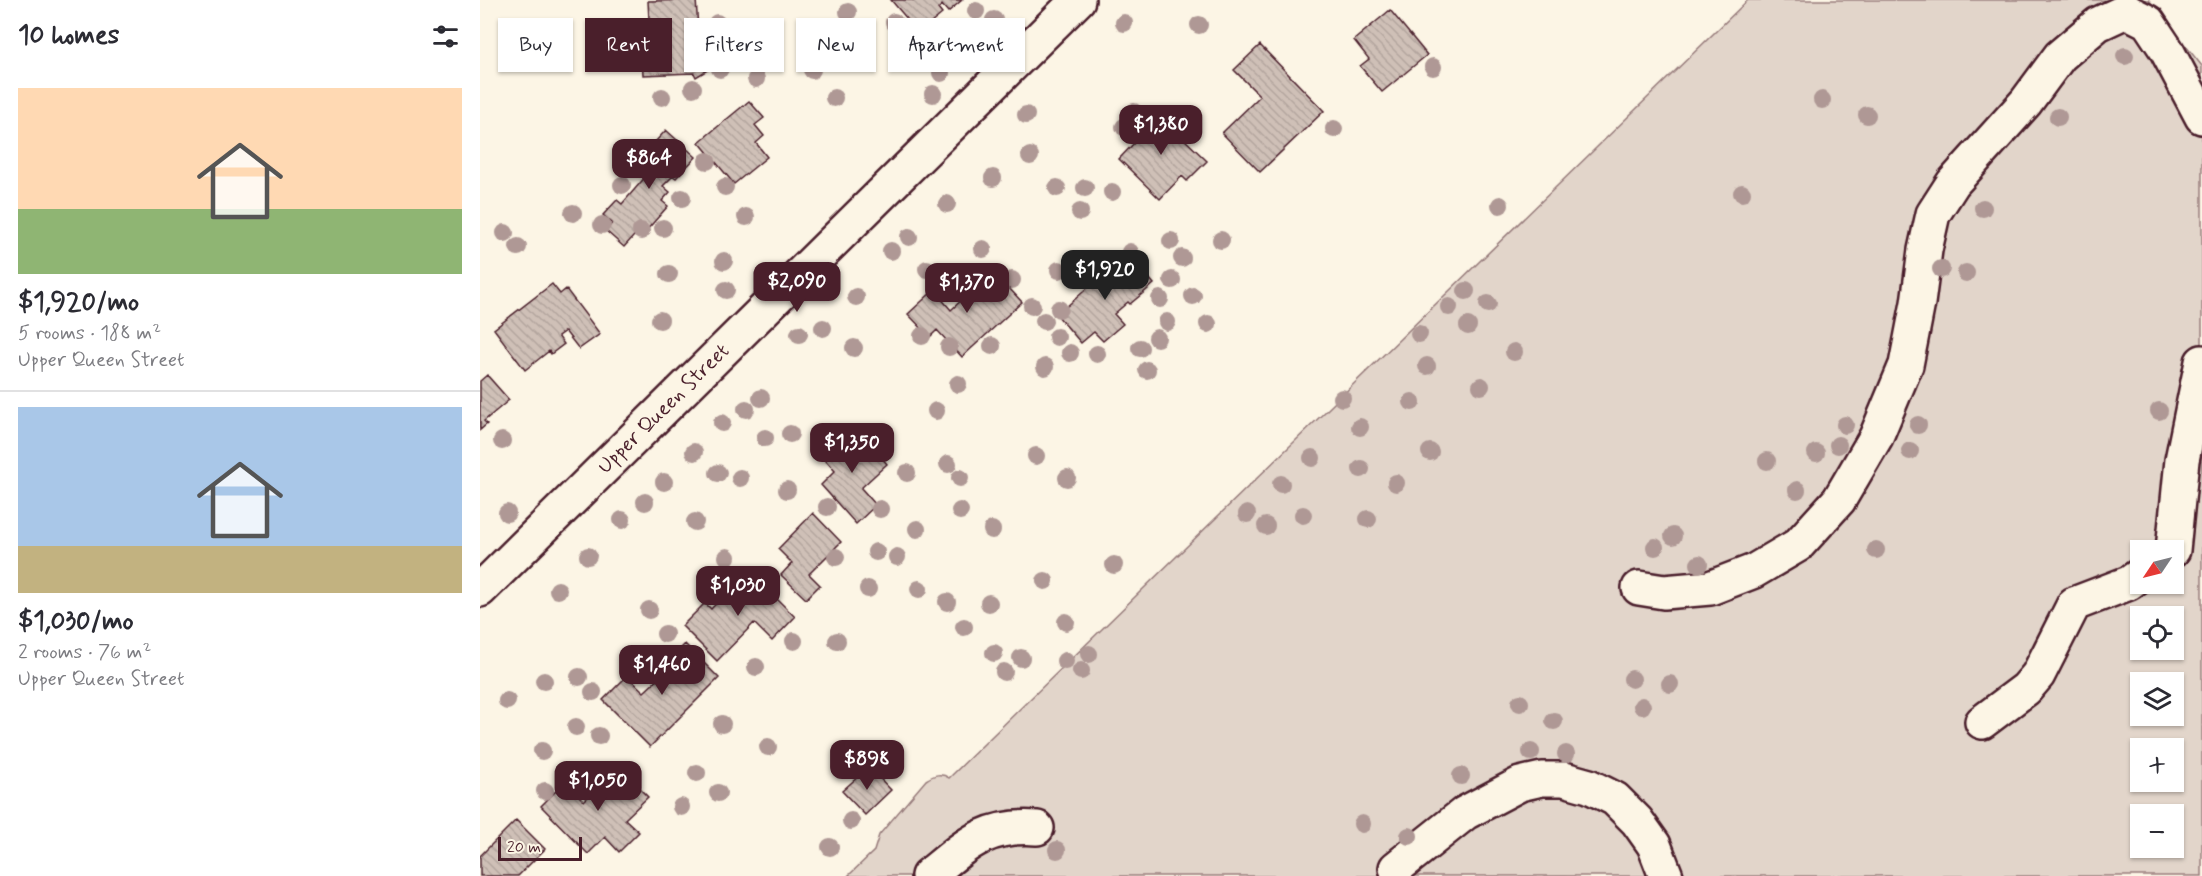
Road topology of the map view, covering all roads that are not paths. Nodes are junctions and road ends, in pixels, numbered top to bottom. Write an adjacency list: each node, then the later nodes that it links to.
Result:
1 (1078, 0): 9 (street, Upper Queen Street)
2 (2171, 57): 3 (street); 4 (street); 8 (street)
3 (2202, 98)
4 (2202, 117)
5 (2202, 362): 6 (street)
6 (2174, 540)
7 (2130, 583): 10 (street)
8 (1639, 588)
9 (480, 590)
10 (1982, 722)
11 (1037, 828): 13 (street)
12 (1395, 868): 14 (street)
13 (928, 876)
14 (1666, 876)

